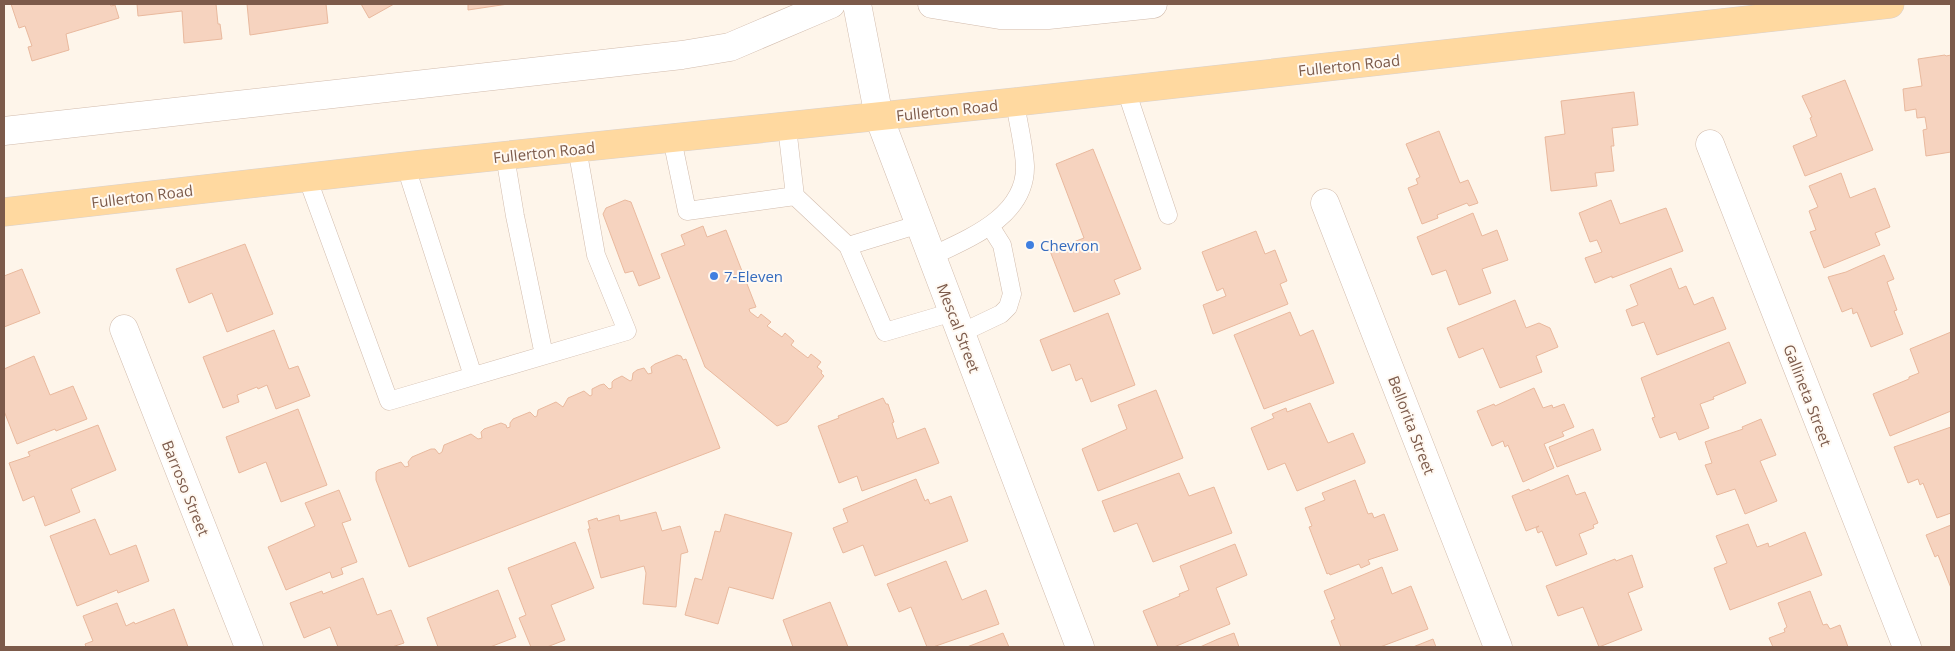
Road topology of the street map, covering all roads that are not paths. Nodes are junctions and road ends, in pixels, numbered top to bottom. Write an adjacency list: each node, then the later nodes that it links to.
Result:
1 (831, 4): 10 (street)
2 (857, 4): 8 (street, Mescal Street)
3 (932, 4): 4 (street)
4 (1153, 4)
5 (1890, 4): 6 (main road, Fullerton Road)
6 (1126, 90): 7 (main road, Fullerton Road); 20 (lane)
7 (1014, 102): 8 (main road, Fullerton Road); 22 (lane)
8 (879, 117): 9 (main road, Fullerton Road); 21 (street, Mescal Street)
9 (787, 127): 11 (main road, Fullerton Road); 17 (lane)
10 (4, 131)
11 (672, 139): 13 (main road, Fullerton Road); 17 (lane)
12 (1710, 144): 32 (street, Gallineta Street)
13 (577, 148): 14 (main road, Fullerton Road); 27 (lane)
14 (506, 156): 15 (main road, Fullerton Road); 27 (lane)
15 (406, 167): 16 (main road, Fullerton Road); 28 (lane)
16 (307, 177): 19 (main road, Fullerton Road); 28 (lane)
17 (795, 196): 23 (lane)
18 (1325, 203): 31 (street, Bellorita Street)
19 (4, 212)
20 (1168, 214)
21 (920, 224): 23 (lane); 24 (street, Mescal Street)
22 (990, 226): 24 (lane); 25 (lane)
23 (848, 246): 25 (lane)
24 (932, 256): 25 (street, Mescal Street)
25 (957, 322): 30 (street, Mescal Street)
26 (124, 329): 29 (street, Barroso Street)
27 (544, 355): 28 (lane)
28 (473, 376)
29 (249, 647)
30 (1080, 647)
31 (1498, 647)
32 (1907, 647)

